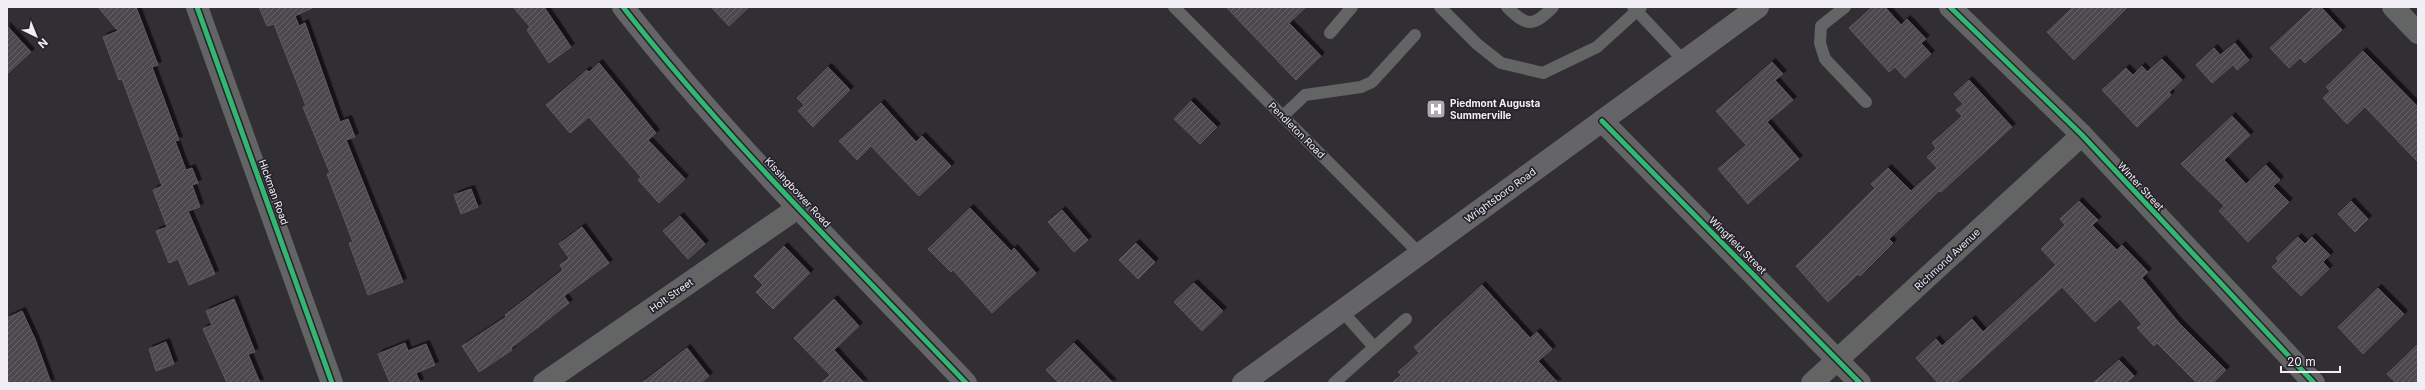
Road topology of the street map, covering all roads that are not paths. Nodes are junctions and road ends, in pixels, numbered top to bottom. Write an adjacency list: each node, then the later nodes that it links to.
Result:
1 (197, 7): 27 (street, Hickman Road)
2 (623, 7): 21 (main road, Kissingbower Road)
3 (1174, 7): 18 (lane, Pendleton Road)
4 (1352, 7): 13 (lane)
5 (1440, 7): 12 (lane)
6 (1507, 7): 7 (lane)
7 (1553, 7)
8 (1758, 7): 16 (main road, Wrightsboro Road)
9 (1845, 7): 17 (lane)
10 (1950, 7): 20 (street, Winter Street)
11 (2393, 7): 14 (street)
12 (1637, 8): 16 (lane)
13 (1330, 33)
14 (2418, 33)
15 (1415, 34): 18 (lane)
16 (1684, 61): 19 (main road, Wrightsboro Road)
17 (1866, 102)
18 (1283, 116): 22 (lane, Pendleton Road)
19 (1602, 121): 22 (main road, Wrightsboro Road); 26 (street, Wingfield Street)
20 (2082, 136): 26 (street, Richmond Avenue); 34 (street, Winter Street)
21 (799, 207): 28 (street, Holt Street); 29 (main road, Kissingbower Road)
22 (1420, 254): 23 (main road, Wrightsboro Road)
23 (1342, 311): 25 (lane); 30 (main road, Wrightsboro Road)
24 (1406, 319): 25 (lane)
25 (1374, 347): 31 (lane)
26 (1838, 359): 32 (street, Richmond Avenue); 33 (street, Wingfield Street)
27 (332, 383)
28 (544, 383)
29 (966, 383)
30 (1243, 383)
31 (1334, 383)
32 (1812, 383)
33 (1860, 383)
34 (2314, 383)

